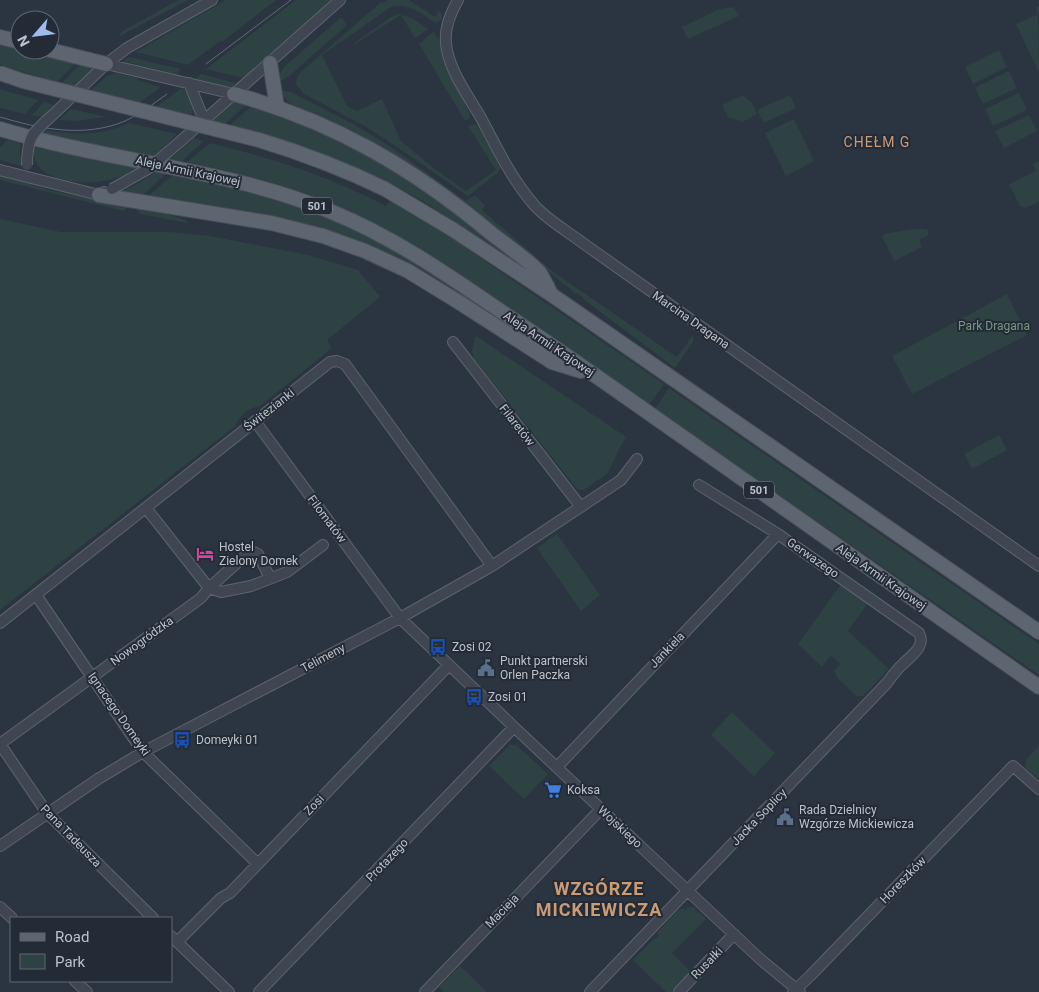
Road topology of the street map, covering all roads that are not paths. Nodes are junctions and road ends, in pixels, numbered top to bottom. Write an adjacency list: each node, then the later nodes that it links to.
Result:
1 (212, 0): 6 (street)
2 (340, 0): 5 (street)
3 (458, 0): 27 (street, Marcina Dragana)
4 (60, 52): 6 (main road)
5 (270, 62): 9 (street); 10 (main road)
6 (106, 64): 8 (street); 14 (street, bridge)
7 (0, 73): 16 (main road, bridge)
8 (189, 83): 9 (street); 11 (street)
9 (234, 94): 10 (main road); 11 (street)
10 (277, 108): 16 (main road)
11 (204, 120): 15 (street, bridge)
12 (0, 129): 18 (main road, Aleja Armii Krajowej / 501)
13 (0, 170): 14 (street)
14 (28, 177): 15 (street)
15 (105, 192): 18 (main road)
16 (552, 295): 33 (main road)
17 (454, 342): 22 (street, Filaretów)
18 (596, 376): 37 (main road, Aleja Armii Krajowej / 501)
19 (255, 421): 23 (street, Świtezianki); 26 (street, Świtezianki); 31 (street, Filomatów)
20 (637, 459): 22 (street, Telimeny)
21 (698, 485): 24 (street, Gerwazego)
22 (581, 507): 26 (street, Telimeny)
23 (146, 508): 29 (street); 30 (street, Świtezianki)
24 (778, 534): 34 (street, Gerwazego); 41 (street, Jankiela)
25 (323, 545): 28 (street)
26 (492, 566): 31 (street, Telimeny)
27 (1039, 566)
28 (270, 578): 29 (street); 29 (street, Nowogródzka)
29 (209, 588): 36 (street, Nowogródzka)
30 (36, 594): 32 (street, Świtezianki); 36 (street, Ignacego Domeyki)
31 (400, 618): 35 (street, Wojskiego); 40 (street, Telimeny)
32 (0, 624)
33 (1039, 632)
34 (921, 638): 47 (street, Jacka Soplicy)
35 (449, 665): 38 (street, Wojskiego); 46 (street, Zosi)
36 (92, 677): 39 (street, Nowogródzka); 40 (street, Ignacego Domeyki)
37 (1039, 687)
38 (514, 727): 41 (street, Wojskiego); 57 (street, Protazego)
39 (0, 744): 44 (street, Pana Tadeusza)
40 (143, 752): 44 (street, Telimeny); 46 (street, Ignacego Domeyki)
41 (556, 767): 43 (street, Wojskiego)
42 (1039, 789): 54 (street, Horeszków)
43 (601, 809): 47 (street, Wojskiego); 58 (street, Macieja)
44 (47, 813): 45 (street, Telimeny); 50 (street, Pana Tadeusza)
45 (0, 846)
46 (258, 864): 52 (street, Zosi)
47 (688, 890): 51 (street, Wojskiego); 59 (street, Jacka Soplicy)
48 (0, 907): 49 (street)
49 (11, 917)
50 (152, 917)
51 (734, 934): 54 (street, Wojskiego); 60 (street, Rusałki)
52 (174, 939): 56 (street)
53 (76, 982): 55 (street)
54 (796, 991)
55 (86, 992)
56 (229, 992)
57 (260, 992)
58 (425, 992)
59 (590, 992)
60 (679, 992)

